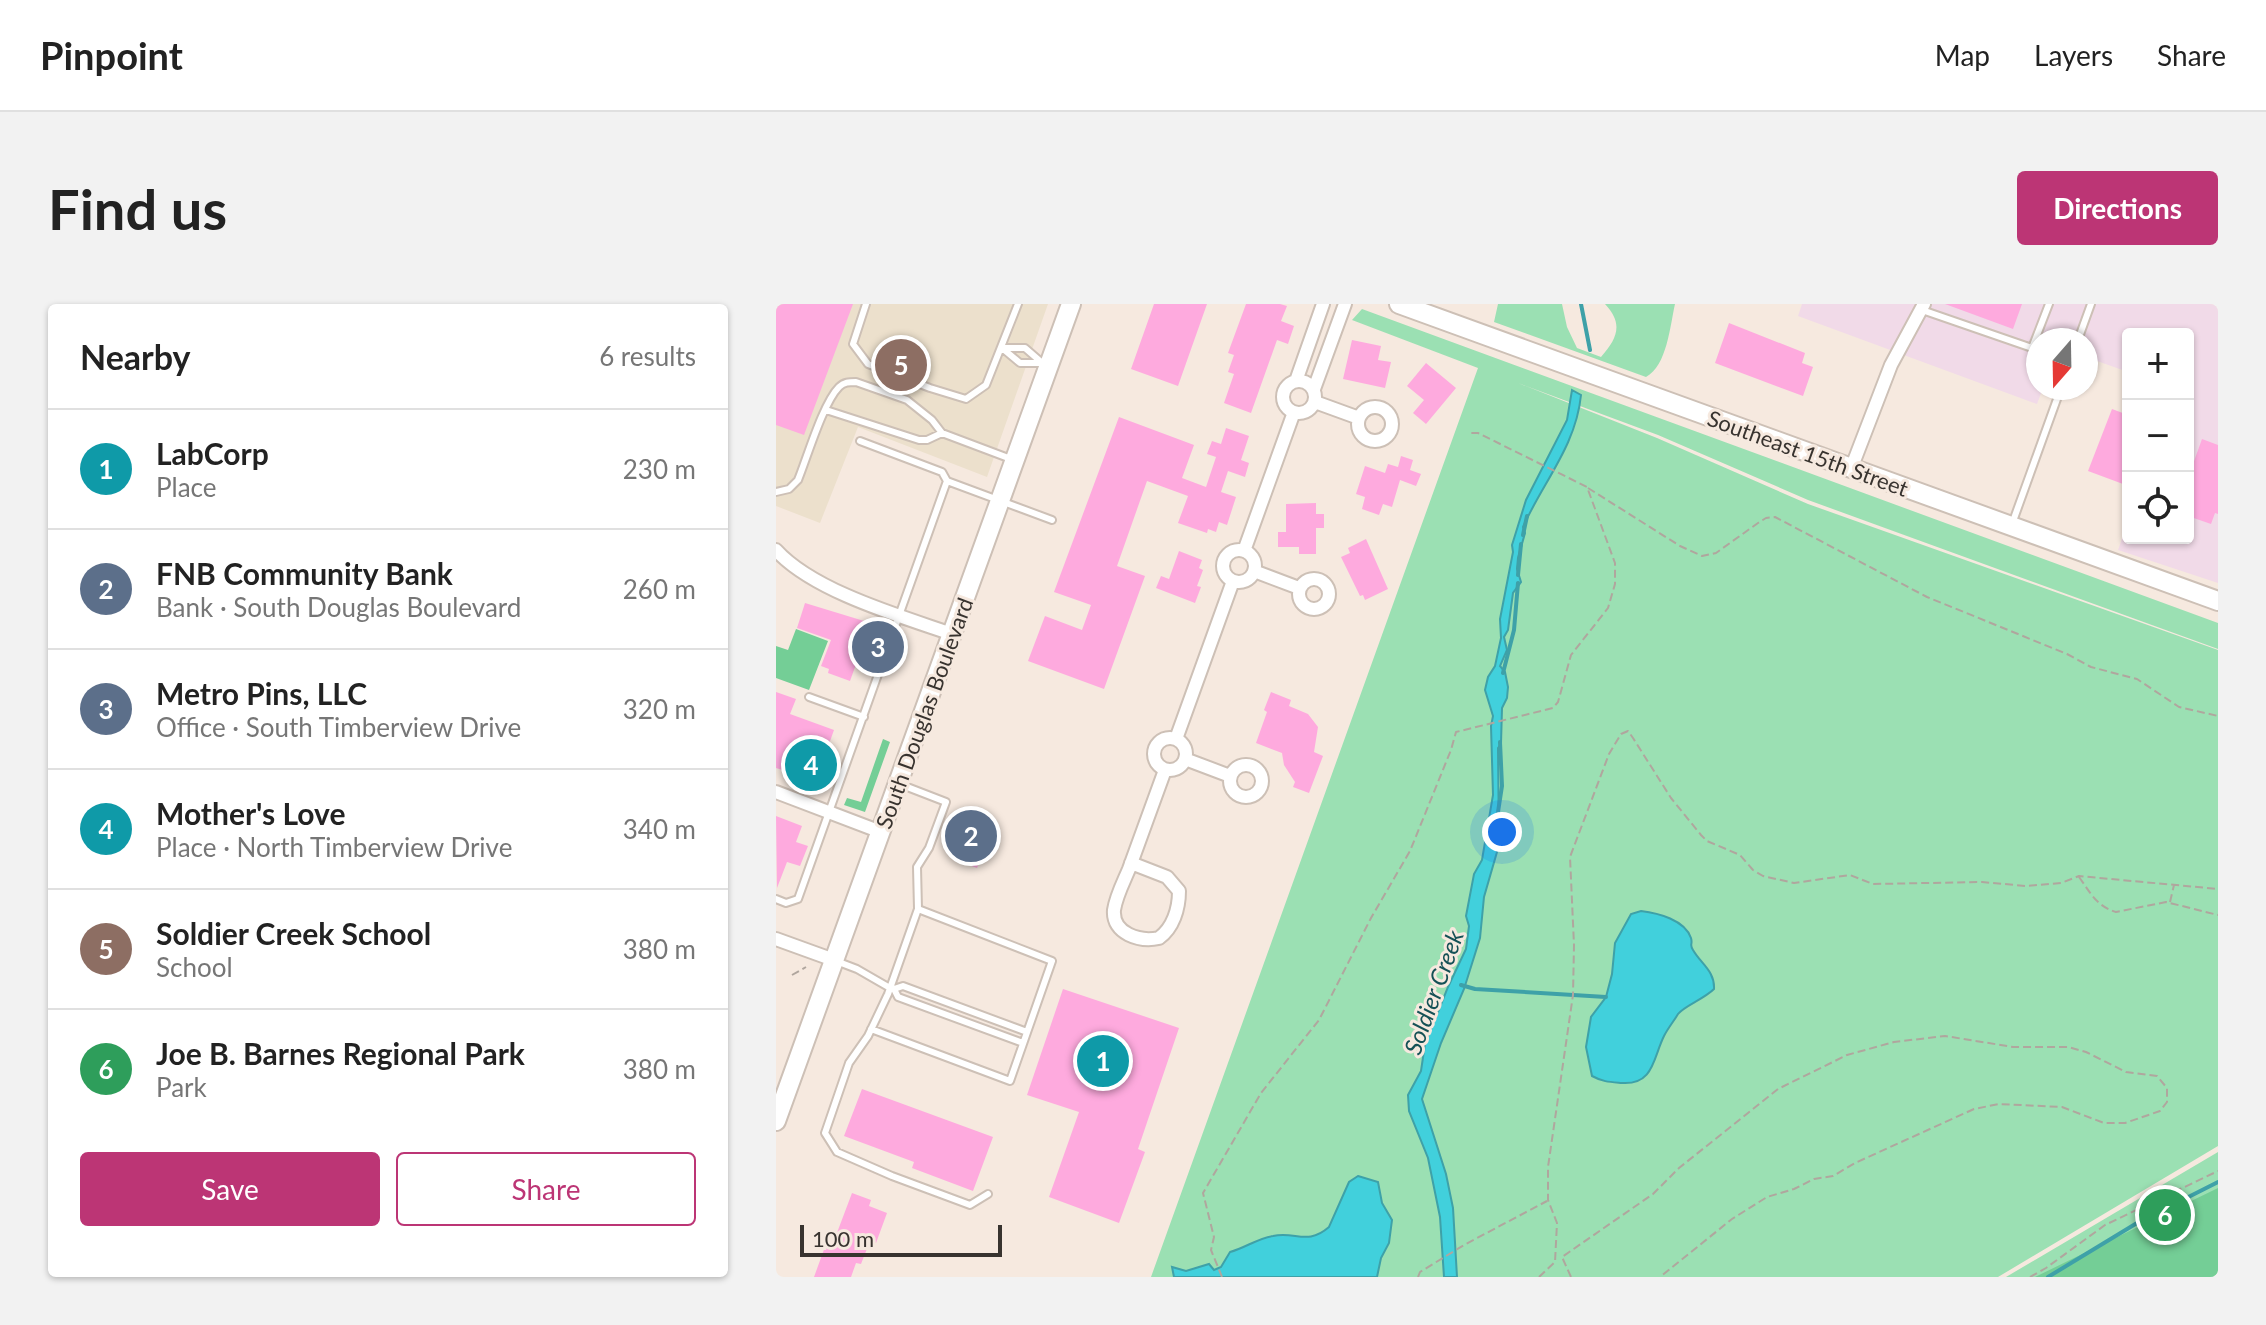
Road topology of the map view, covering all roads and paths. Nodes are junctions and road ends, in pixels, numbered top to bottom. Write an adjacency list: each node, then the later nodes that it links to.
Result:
1 (866, 304): 13 (lane)
2 (1018, 304): 13 (lane)
3 (1071, 304): 14 (main road, South Douglas Boulevard)
4 (1323, 304): 11 (street)
5 (1345, 304): 12 (street)
6 (1399, 304): 25 (main road, Southeast 15th Street)
7 (2049, 304): 9 (lane)
8 (2091, 304): 10 (lane)
9 (1923, 307): 25 (street)
10 (2082, 328)
11 (1314, 329): 12 (street); 15 (street)
12 (1333, 335): 16 (street)
13 (1002, 348): 14 (lane); 14 (lane)
14 (1045, 362): 24 (main road, South Douglas Boulevard)
15 (1296, 381): 16 (street); 19 (street)
16 (1314, 395): 19 (street); 20 (street)
17 (2057, 400): 31 (lane)
18 (826, 410): 21 (lane); 21 (lane); 28 (lane)
19 (1294, 412): 35 (street)
20 (1359, 418)
21 (942, 433): 24 (lane)
22 (1468, 433): 27 (path)
23 (860, 441): 26 (lane)
24 (1015, 460): 29 (main road, South Douglas Boulevard)
25 (1851, 469): 31 (main road, Southeast 15th Street)
26 (947, 481): 29 (lane); 40 (lane)
27 (1587, 487): 33 (path); 75 (path)
28 (776, 492)
29 (1000, 500): 30 (lane); 41 (main road, South Douglas Boulevard)
30 (1052, 520)
31 (2011, 526): 39 (main road, Southeast 15th Street)
32 (1683, 539): 33 (path)
33 (1679, 545): 43 (path)
34 (776, 550): 40 (street)
35 (1244, 551): 36 (street); 37 (street)
36 (1254, 571): 37 (street); 38 (street)
37 (1233, 581): 45 (street)
38 (1299, 588)
39 (2218, 601)
40 (899, 615): 41 (street); 44 (lane)
41 (952, 634): 49 (main road, South Douglas Boulevard)
42 (809, 697): 44 (lane)
43 (2218, 716)
44 (864, 717): 51 (lane)
45 (1176, 739): 46 (street); 47 (street)
46 (1185, 759): 47 (street); 48 (street)
47 (1165, 770): 53 (street)
48 (1230, 776)
49 (899, 784): 52 (main road, South Douglas Boulevard); 59 (lane)
50 (776, 792): 51 (street)
51 (829, 813): 52 (street); 57 (lane)
52 (881, 832): 62 (main road, South Douglas Boulevard)
53 (1131, 863): 53 (street)
54 (2079, 876): 55 (path); 58 (path); 72 (path)
55 (2174, 885): 56 (path); 58 (path)
56 (2218, 889)
57 (776, 899)
58 (2170, 903): 60 (path)
59 (918, 909): 65 (lane); 67 (lane)
60 (2218, 915)
61 (776, 939): 62 (street)
62 (834, 960): 65 (lane); 69 (main road, South Douglas Boulevard)
63 (806, 967): 64 (path)
64 (792, 975)
65 (892, 989): 66 (lane); 67 (lane); 68 (lane)
66 (871, 1029): 68 (lane); 71 (lane)
67 (1027, 1032): 68 (lane)
68 (1023, 1043)
69 (776, 1121)
70 (2218, 1171): 80 (path)
71 (988, 1194)
72 (1548, 1200): 74 (path); 76 (path)
73 (1562, 1257): 74 (path); 78 (path); 79 (path)
74 (1555, 1262): 77 (path)
75 (1222, 1277)
76 (1418, 1277)
77 (1539, 1277)
78 (1571, 1277)
79 (1660, 1277)
80 (2030, 1277)

